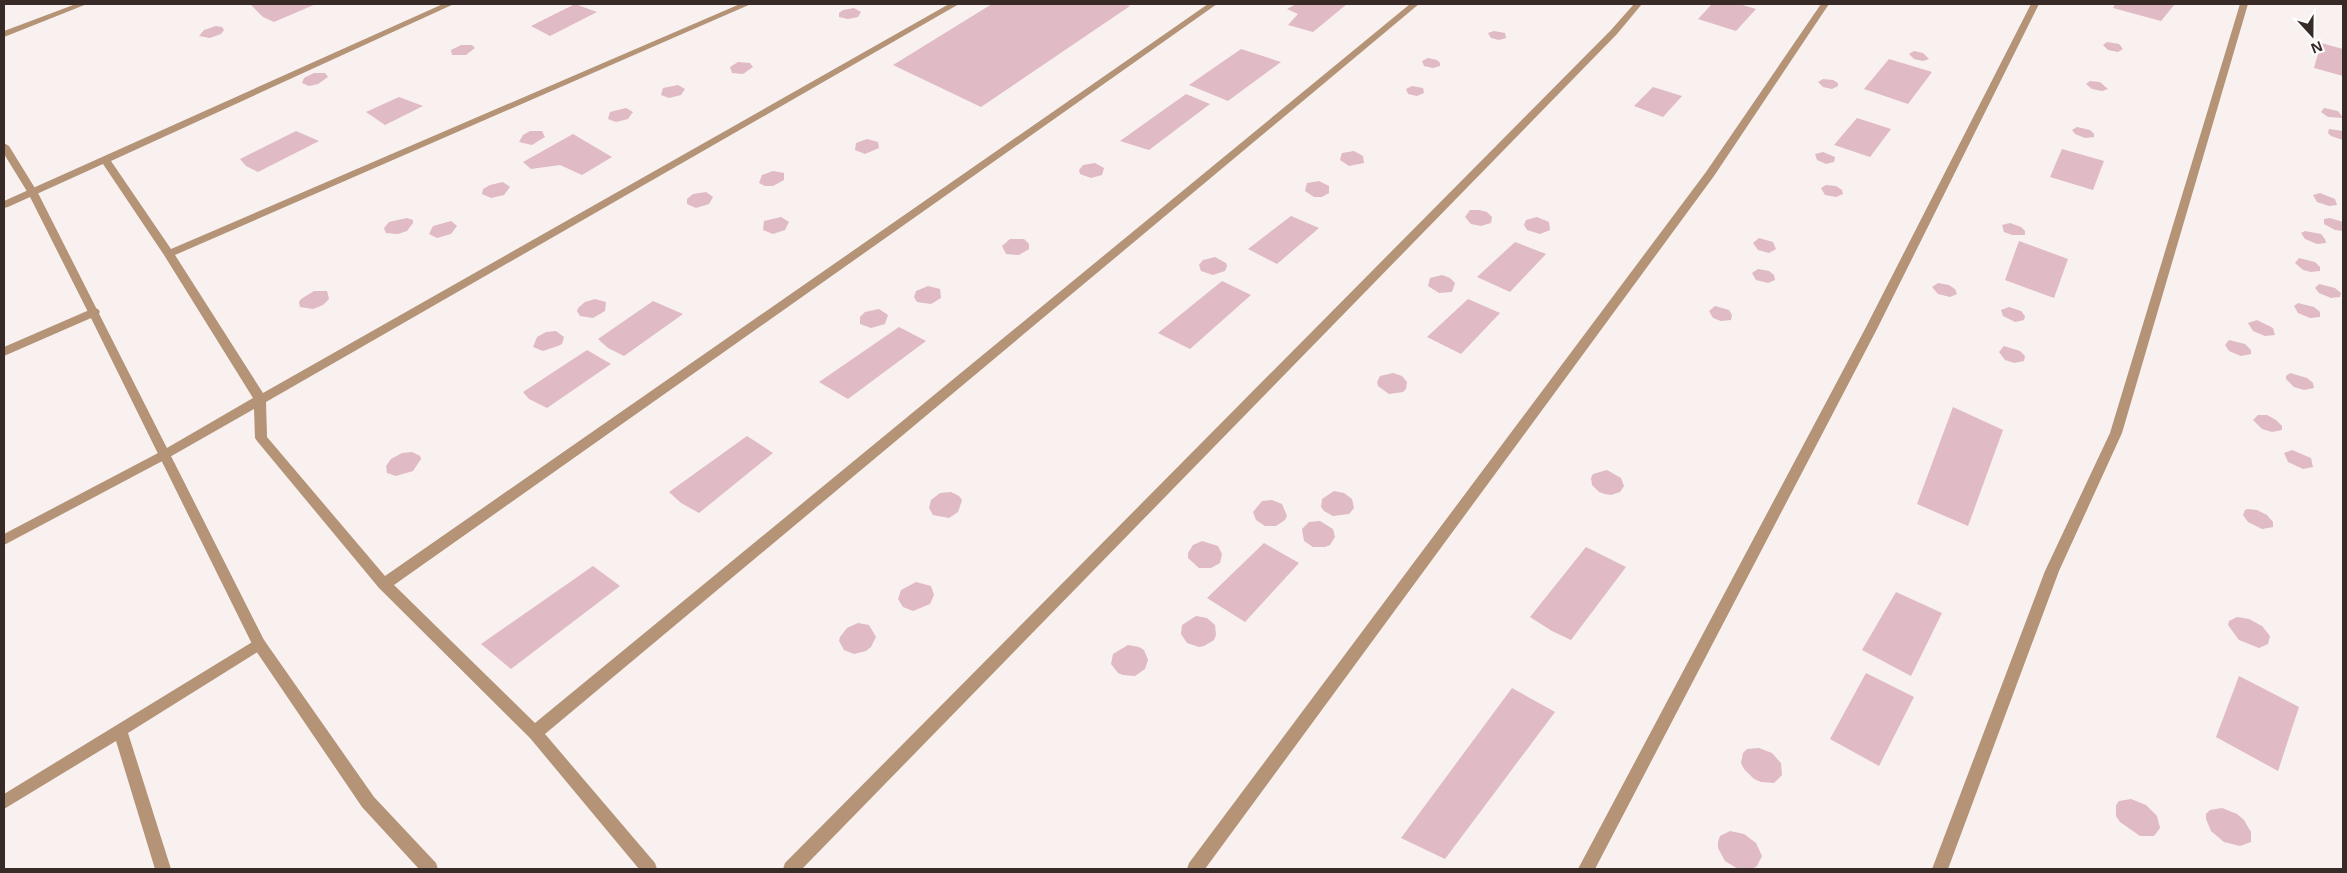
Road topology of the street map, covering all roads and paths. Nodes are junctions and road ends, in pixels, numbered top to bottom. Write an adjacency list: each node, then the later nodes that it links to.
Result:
1 (83, 4): 11 (street)
2 (450, 4): 13 (street)
3 (747, 4): 16 (street)
4 (955, 4): 19 (street)
5 (1213, 4): 22 (street)
6 (1415, 4): 25 (street)
7 (1638, 4): 30 (street)
8 (1825, 4): 31 (street)
9 (2035, 4): 32 (street)
10 (2244, 4): 33 (street)
11 (4, 34)
12 (4, 146): 14 (street)
13 (105, 160): 14 (street); 16 (street)
14 (33, 193): 15 (street); 17 (street)
15 (4, 205)
16 (169, 254): 19 (street)
17 (94, 312): 18 (street); 20 (street)
18 (4, 352)
19 (260, 399): 20 (street); 22 (street)
20 (164, 455): 21 (street); 23 (street)
21 (4, 540)
22 (384, 584): 25 (street)
23 (259, 644): 24 (street); 28 (street)
24 (120, 730): 26 (street); 27 (street)
25 (535, 733): 29 (street)
26 (4, 802)
27 (163, 869)
28 (430, 869)
29 (649, 869)
30 (791, 869)
31 (1195, 869)
32 (1586, 869)
33 (1940, 869)

